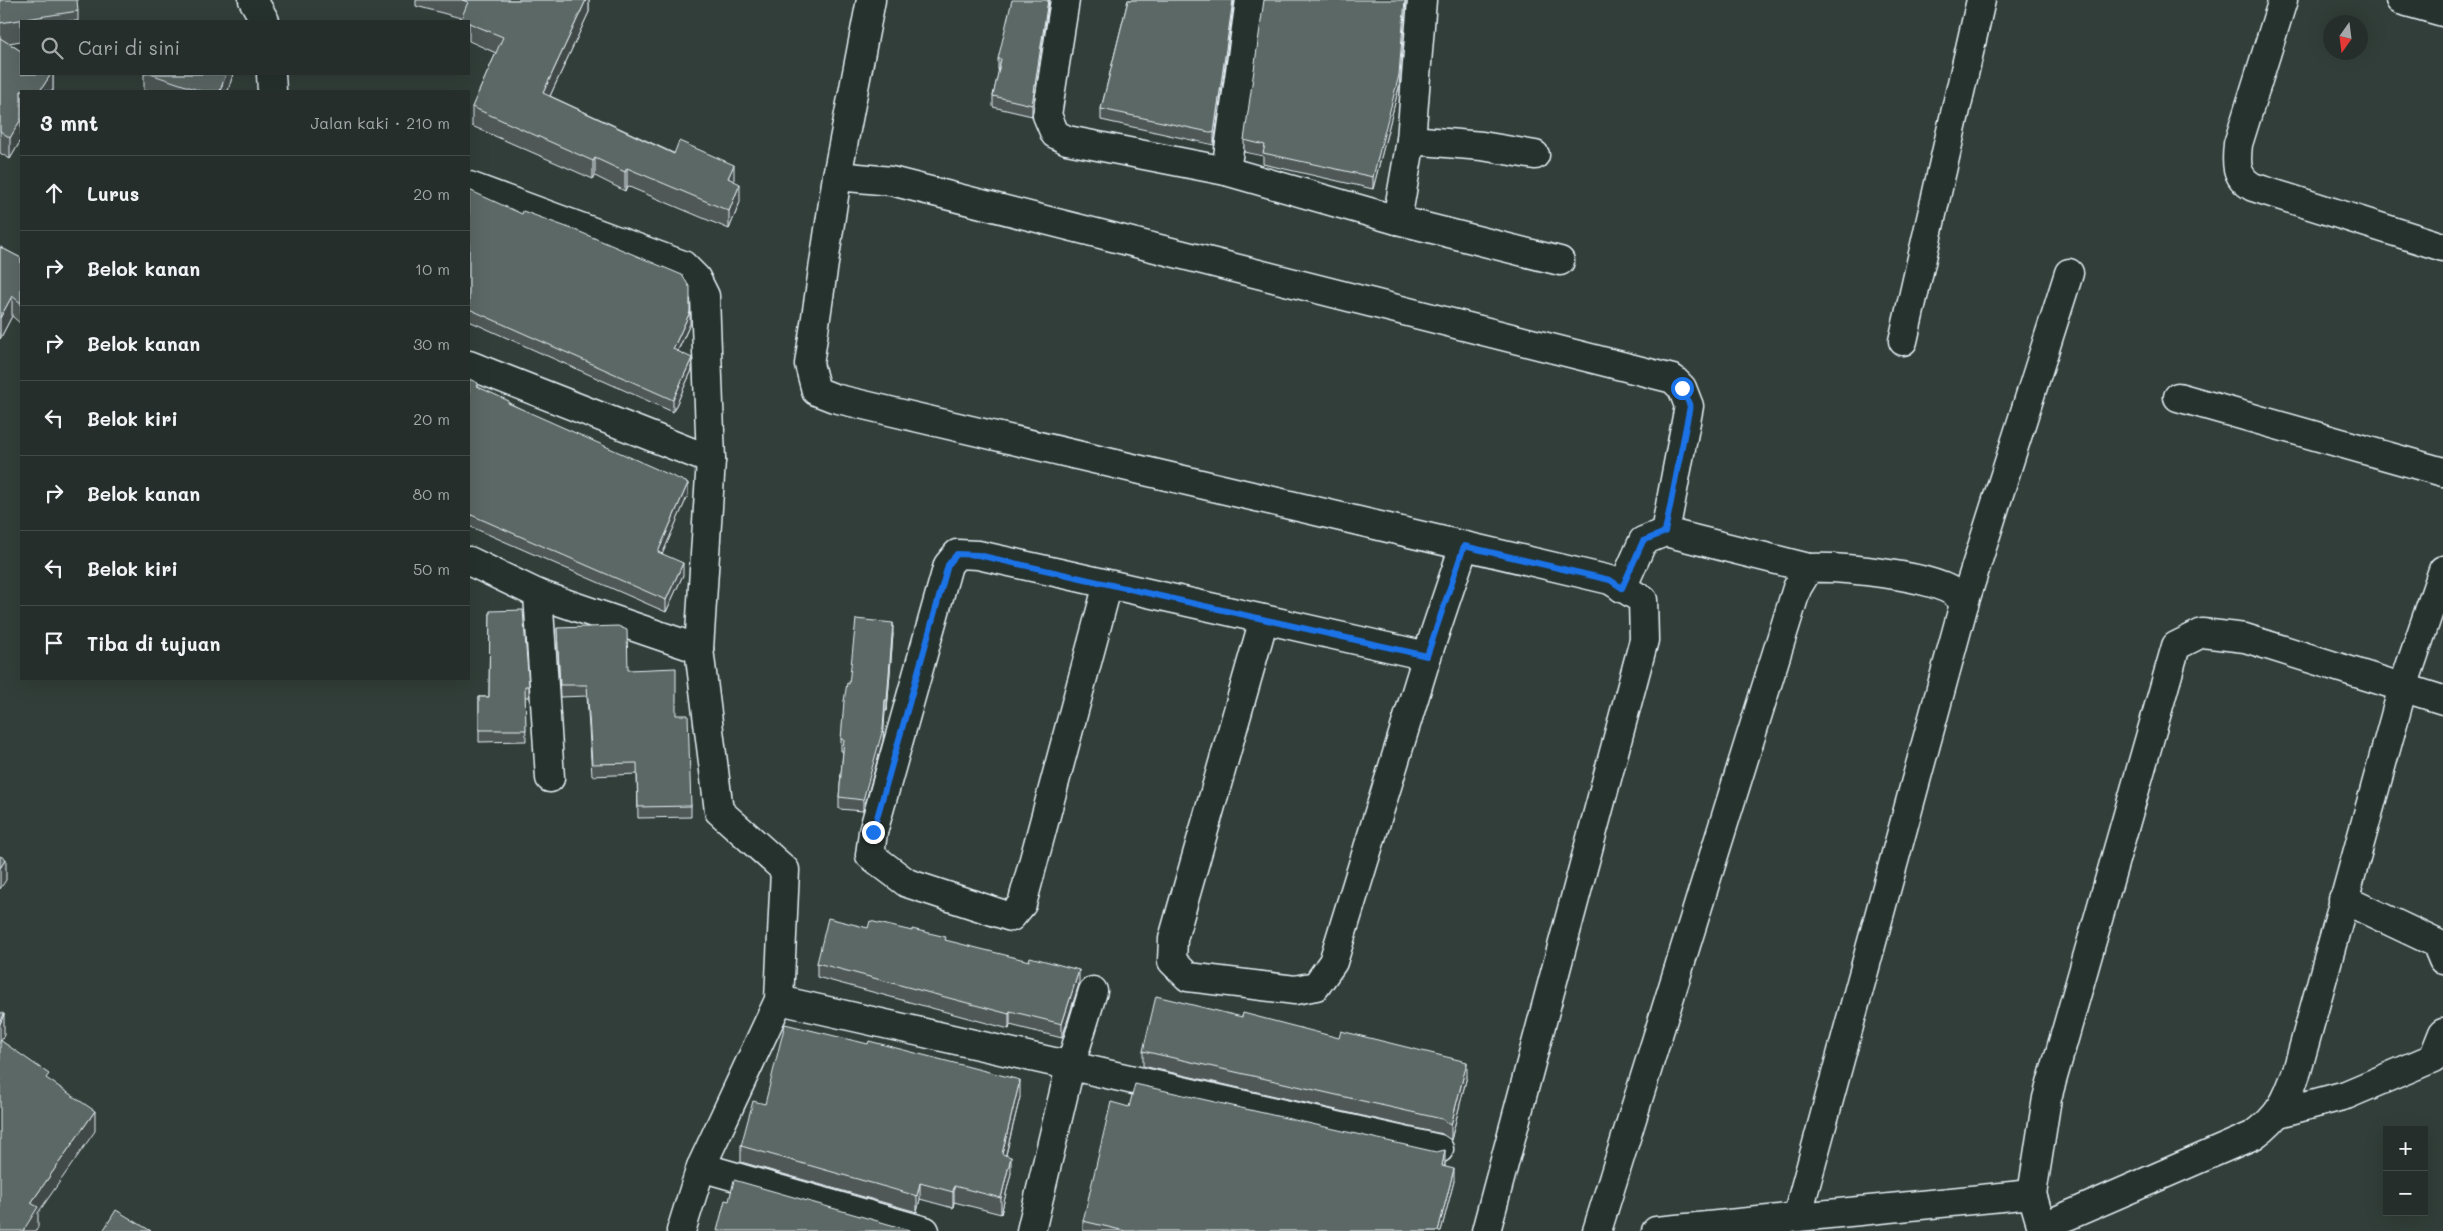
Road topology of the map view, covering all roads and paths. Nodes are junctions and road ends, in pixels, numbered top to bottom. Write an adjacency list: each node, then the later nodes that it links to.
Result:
1 (254, 0): 10 (street)
2 (871, 0): 16 (street)
3 (1066, 0): 15 (street)
4 (1250, 0): 15 (street)
5 (1422, 0): 13 (street)
6 (1982, 0): 22 (street)
7 (2283, 0): 19 (street)
8 (2400, 0): 9 (street)
9 (2443, 12)
10 (264, 20)
11 (270, 75): 12 (street)
12 (272, 90)
13 (1411, 140): 14 (street); 18 (street)
14 (1535, 155)
15 (1226, 171): 18 (street)
16 (837, 176): 27 (street); 28 (street)
17 (470, 186): 25 (street)
18 (1397, 220): 20 (street)
19 (2443, 247)
20 (1560, 261)
21 (2069, 274): 35 (street)
22 (1903, 341)
23 (470, 365): 25 (street)
24 (2178, 397): 26 (street)
25 (711, 460): 37 (street)
26 (2443, 472)
27 (1665, 532): 30 (street); 33 (street)
28 (1464, 546): 33 (street); 38 (street)
29 (470, 561): 34 (street)
30 (1809, 568): 35 (street); 58 (street)
31 (2443, 570): 39 (street)
32 (1108, 584): 32 (street); 36 (street)
33 (1622, 588): 57 (street)
34 (538, 594): 37 (street); 41 (street)
35 (1964, 604): 52 (street)
36 (1264, 618): 38 (street); 38 (street)
37 (699, 649): 45 (street)
38 (1427, 656)
39 (2403, 687): 40 (street); 42 (street); 51 (street)
40 (2443, 700)
41 (550, 778)
42 (2343, 900): 43 (street); 48 (street)
43 (2443, 960)
44 (1093, 991): 47 (street)
45 (779, 1000): 47 (street); 50 (street)
46 (2443, 1033): 48 (street)
47 (1070, 1067): 49 (street); 56 (street)
48 (2279, 1113): 53 (street)
49 (1439, 1149)
50 (701, 1167): 54 (street); 55 (street)
51 (2032, 1194): 52 (street); 53 (street)
52 (1797, 1217): 59 (street)
53 (2042, 1229)
54 (681, 1231)
55 (925, 1231)
56 (1031, 1231)
57 (1486, 1231)
58 (1597, 1231)
59 (1656, 1231)

